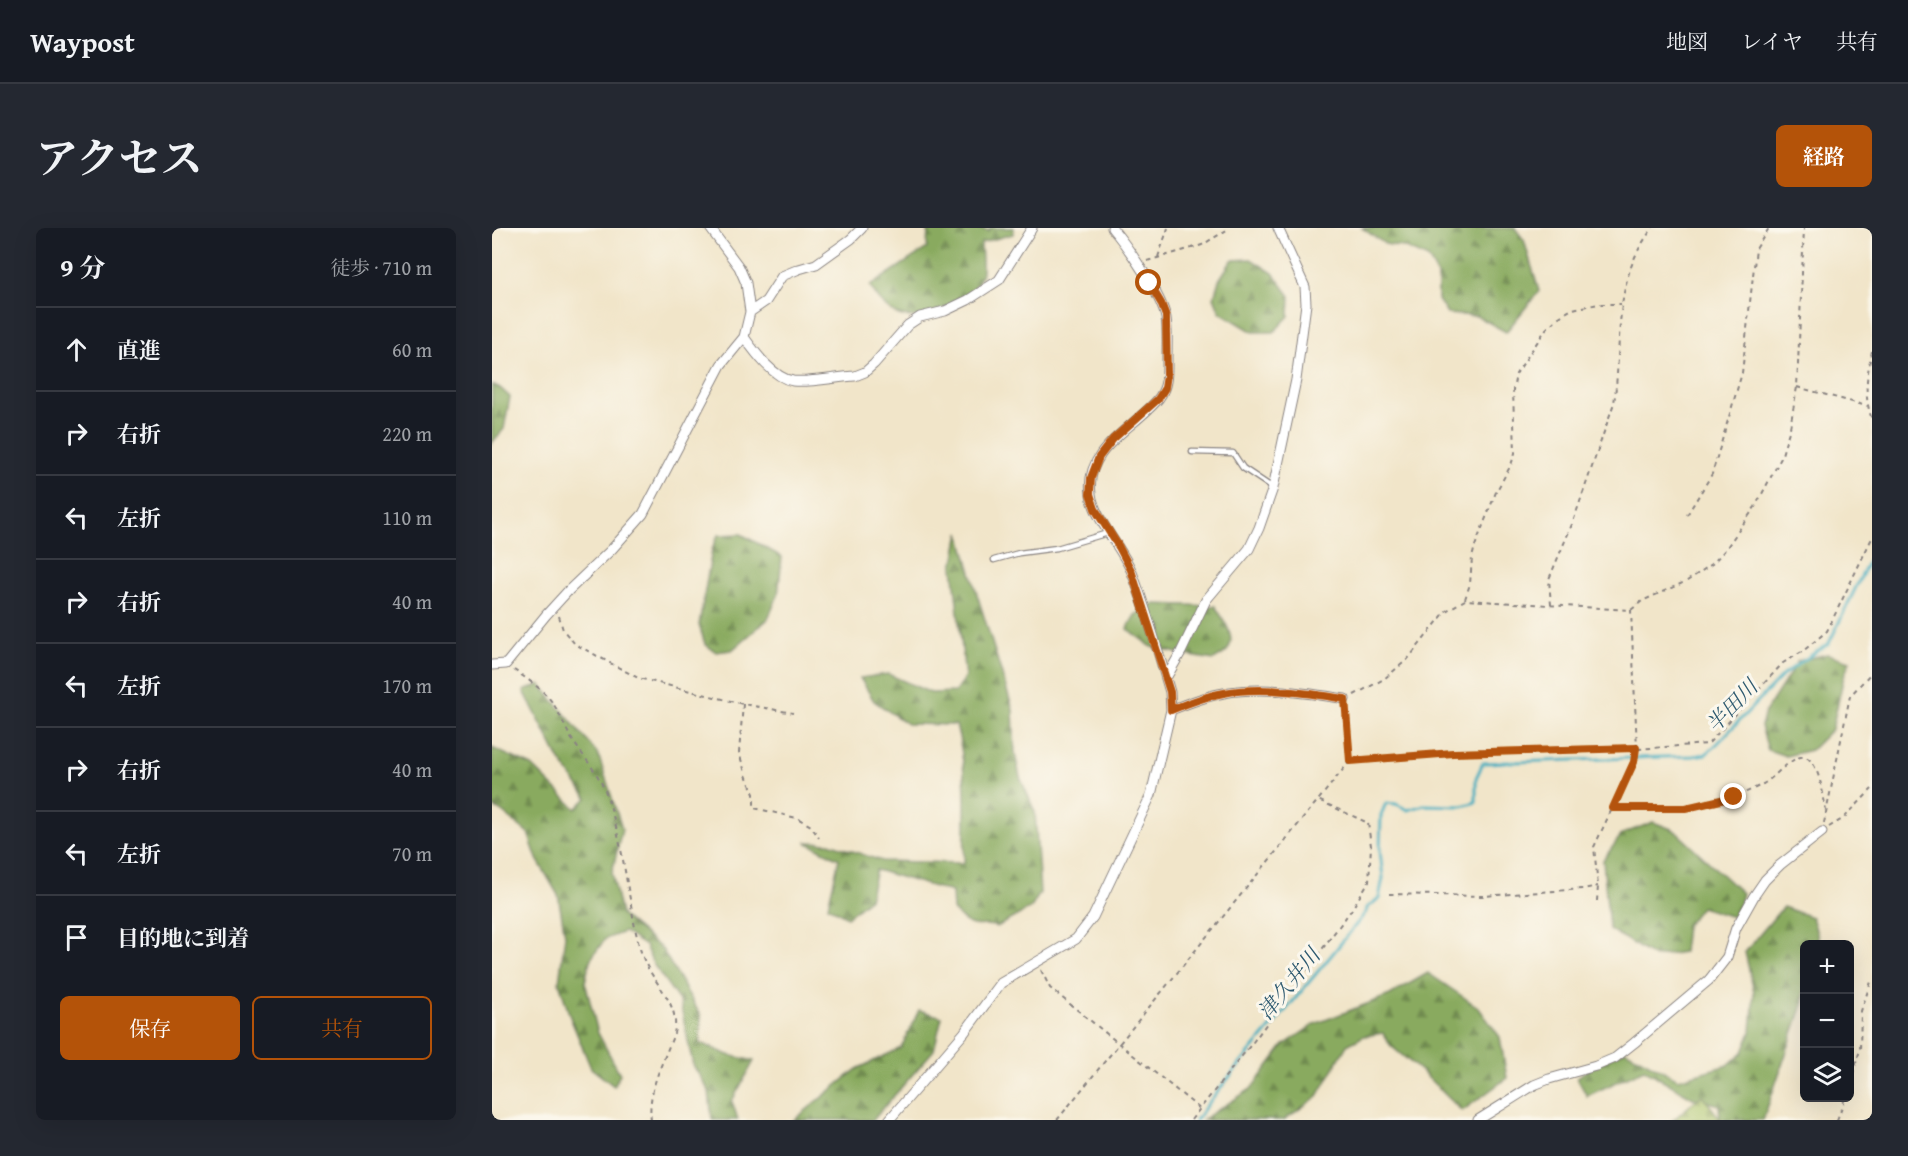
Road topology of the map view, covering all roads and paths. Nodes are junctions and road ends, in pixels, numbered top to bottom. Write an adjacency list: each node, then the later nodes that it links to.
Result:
1 (710, 228): 14 (street)
2 (862, 228): 14 (street)
3 (1032, 228): 15 (street)
4 (1112, 228): 12 (street)
5 (1168, 228): 11 (path)
6 (1230, 228): 11 (path)
7 (1278, 228): 21 (street)
8 (1653, 228): 13 (path)
9 (1769, 228): 22 (path)
10 (1804, 228): 17 (path)
11 (1158, 258): 12 (path)
12 (1138, 264): 23 (street)
13 (1621, 304): 26 (path); 28 (path)
14 (750, 312): 15 (street)
15 (744, 337): 27 (street)
16 (1872, 351): 18 (path)
17 (1797, 387): 18 (path); 29 (path)
18 (1867, 406): 19 (path)
19 (1872, 419)
20 (1192, 452): 21 (lane)
21 (1273, 489): 33 (street)
22 (1687, 515)
23 (1110, 532): 25 (lane); 33 (street)
24 (1872, 538): 38 (path)
25 (994, 560)
26 (1465, 600): 28 (path); 34 (path)
27 (555, 605): 30 (street); 35 (path)
28 (1551, 605): 29 (path)
29 (1631, 610): 38 (path)
30 (506, 664): 31 (street); 54 (path)
31 (492, 665)
32 (1872, 672): 42 (path)
33 (1166, 678): 36 (street)
34 (1345, 699): 36 (street); 39 (path)
35 (742, 704): 37 (path); 44 (path)
36 (1171, 710): 48 (street)
37 (793, 713)
38 (1636, 748): 39 (path); 42 (path)
39 (1350, 761): 41 (path)
40 (1872, 789): 43 (path)
41 (1318, 800): 50 (path); 53 (path)
42 (1613, 808): 45 (path)
43 (1822, 832): 58 (street)
44 (819, 838)
45 (1598, 886): 46 (path); 47 (path)
46 (1389, 894)
47 (1597, 901)
48 (1037, 962): 50 (path); 55 (street)
49 (1872, 978): 51 (path)
50 (1119, 1045): 53 (path); 56 (path)
51 (1854, 1070)
52 (1844, 1102): 59 (path)
53 (1200, 1109): 57 (path)
54 (651, 1120)
55 (889, 1120)
56 (1057, 1120)
57 (1191, 1120)
58 (1478, 1120)
59 (1837, 1120)

